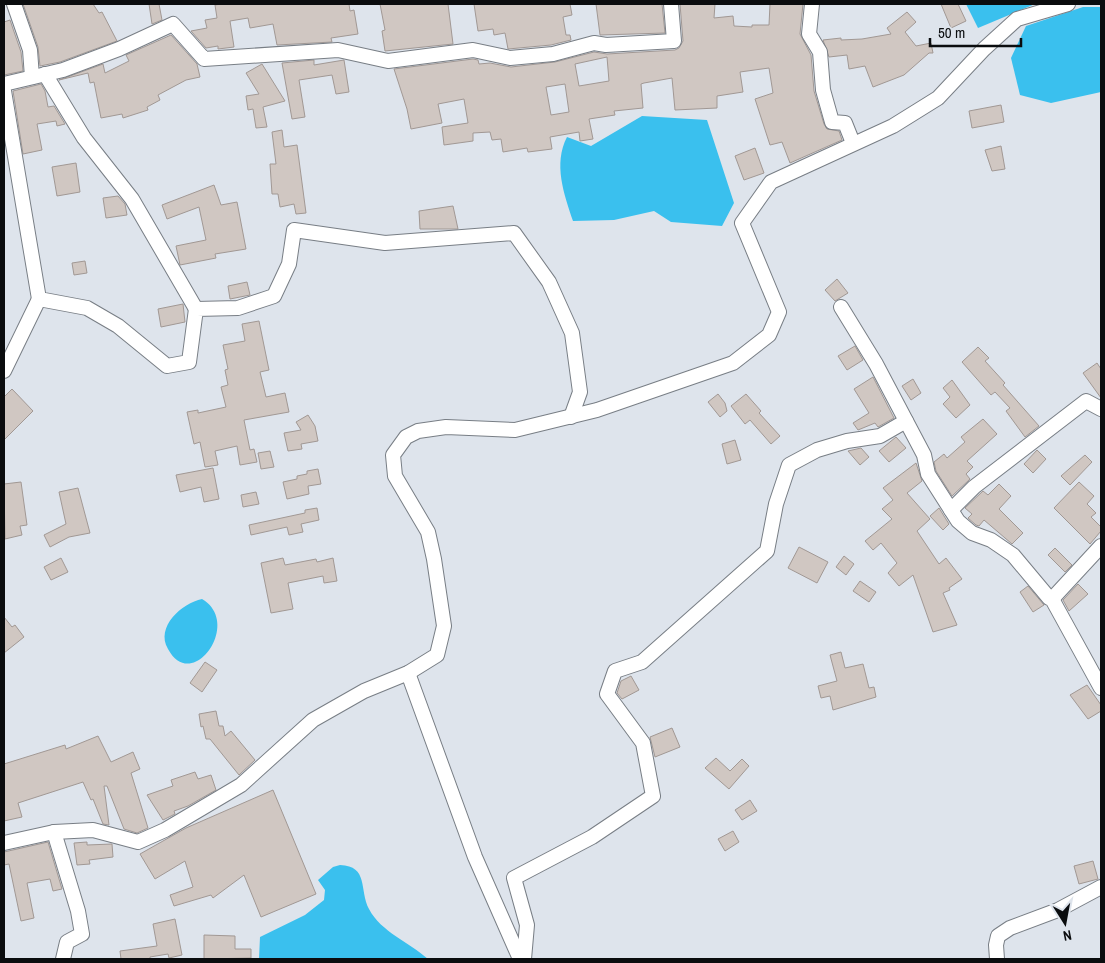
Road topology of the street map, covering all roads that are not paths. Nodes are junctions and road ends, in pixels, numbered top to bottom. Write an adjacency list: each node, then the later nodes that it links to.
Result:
1 (14, 4): 5 (street)
2 (671, 4): 5 (street)
3 (812, 4): 8 (street)
4 (1068, 4): 8 (street)
5 (38, 76): 6 (street); 11 (street)
6 (4, 84)
7 (4, 91): 9 (street)
8 (853, 143): 14 (street)
9 (39, 299): 11 (street); 12 (street)
10 (841, 307): 15 (street)
11 (196, 310): 14 (street)
12 (4, 371)
13 (1101, 409): 16 (street)
14 (571, 417): 19 (street)
15 (906, 421): 16 (street); 26 (street)
16 (951, 510): 18 (street)
17 (1101, 546): 18 (street)
18 (1052, 598): 20 (street)
19 (408, 673): 21 (street); 25 (street)
20 (1101, 688)
21 (54, 832): 22 (street); 24 (street)
22 (4, 843)
23 (1101, 887): 27 (street)
24 (63, 959)
25 (520, 959)
26 (524, 959)
27 (997, 959)

